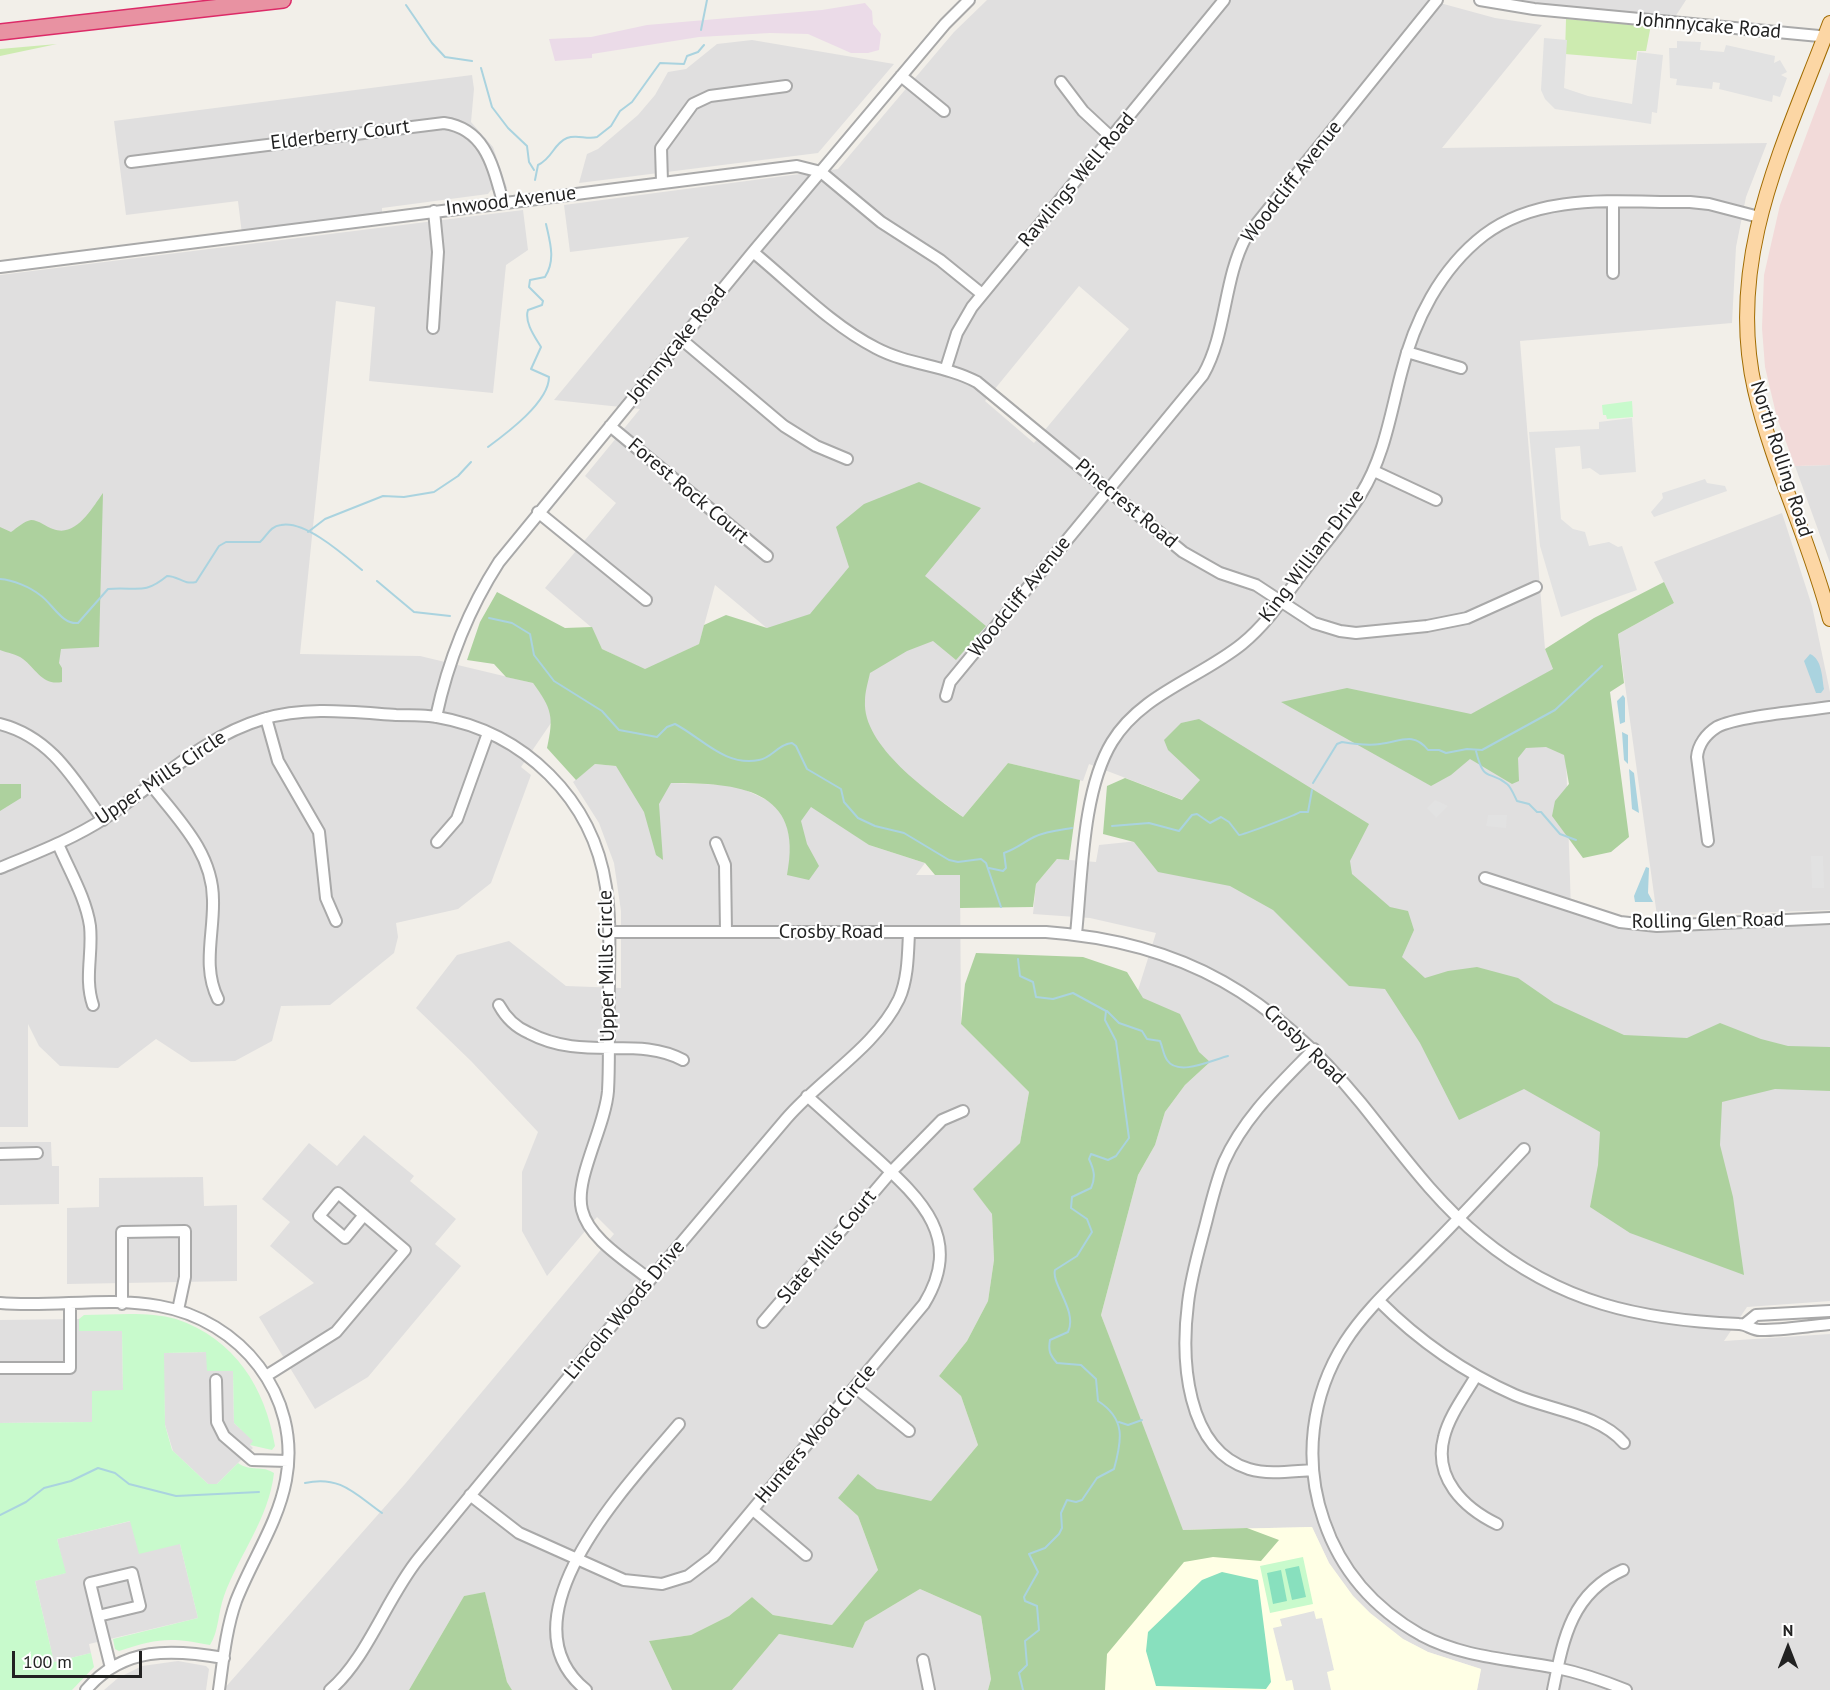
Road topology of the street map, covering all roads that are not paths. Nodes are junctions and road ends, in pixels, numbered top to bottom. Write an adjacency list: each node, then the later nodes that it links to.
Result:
1 (283, 0): 6 (highway)
2 (969, 0): 8 (street, Johnnycake Road)
3 (1224, 0): 12 (street, Rawlings Well Road)
4 (1437, 0): 32 (street, Woodcliff Avenue)
5 (1480, 0): 7 (street, Johnnycake Road)
6 (0, 32)
7 (1828, 32): 19 (main road, North Rolling Road)
8 (902, 76): 11 (street); 14 (street, Johnnycake Road)
9 (1061, 82): 12 (street)
10 (786, 86): 15 (street)
11 (944, 111)
12 (1112, 138): 23 (street, Rawlings Well Road)
13 (131, 162): 16 (street, Elderberry Court)
14 (820, 171): 15 (street, Inwood Avenue); 20 (street, Johnnycake Road); 23 (street)
15 (662, 182): 16 (street, Inwood Avenue)
16 (503, 202): 18 (street, Inwood Avenue)
17 (1613, 203): 19 (street, King William Drive); 22 (street); 26 (street, King William Drive)
18 (434, 211): 21 (street, Inwood Avenue); 24 (street)
19 (1759, 217): 39 (main road, North Rolling Road)
20 (753, 252): 25 (street, Johnnycake Road); 28 (street, Pinecrest Road)
21 (0, 267)
22 (1612, 273)
23 (982, 294): 28 (street, Rawlings Well Road)
24 (433, 328)
25 (681, 339): 29 (street, Johnnycake Road); 30 (street)
26 (1407, 352): 27 (street); 31 (street, King William Drive)
27 (1461, 368)
28 (946, 369): 32 (street, Pinecrest Road)
29 (610, 426): 34 (street, Johnnycake Road); 35 (street, Forest Rock Court)
30 (847, 459)
31 (1374, 471): 33 (street); 38 (street, King William Drive)
32 (1108, 489): 38 (street, Pinecrest Road); 40 (street, Woodcliff Avenue)
33 (1436, 500)
34 (538, 512): 37 (street); 42 (street, Johnnycake Road)
35 (766, 556)
36 (1536, 587): 38 (street, Pinecrest Road)
37 (646, 600)
38 (1281, 602): 59 (street, King William Drive)
39 (1830, 619)
40 (946, 696)
41 (1830, 707): 48 (street)
42 (436, 717): 43 (street, Upper Mills Circle); 45 (street, Upper Mills Circle)
43 (266, 718): 46 (street, Upper Mills Circle); 55 (street)
44 (0, 724): 47 (street)
45 (488, 733): 49 (street); 56 (street, Upper Mills Circle)
46 (151, 785): 47 (street, Upper Mills Circle); 60 (street)
47 (103, 820): 51 (street, Upper Mills Circle)
48 (1708, 841)
49 (437, 842)
50 (716, 843): 57 (street)
51 (58, 844): 52 (street, Upper Mills Circle); 61 (street)
52 (0, 868)
53 (1485, 878): 54 (street, Rolling Glen Road)
54 (1830, 918)
55 (336, 921)
56 (609, 932): 57 (street, Crosby Road); 64 (street, Upper Mills Circle)
57 (726, 932): 58 (street, Crosby Road)
58 (909, 932): 59 (street, Crosby Road); 66 (street, Lincoln Woods Drive)
59 (1076, 934): 63 (street, Crosby Road)
60 (218, 999)
61 (93, 1005)
62 (499, 1005): 64 (street)
63 (1314, 1049): 73 (street, Crosby Road); 93 (street)
64 (608, 1050): 65 (street); 74 (street, Upper Mills Circle)
65 (683, 1060)
66 (807, 1096): 71 (street, Hunters Wood Circle); 74 (street, Lincoln Woods Drive)
67 (963, 1111): 71 (street, Slate Mills Court)
68 (1524, 1149): 73 (street)
69 (37, 1153): 70 (street)
70 (0, 1154)
71 (891, 1172): 81 (street, Slate Mills Court); 88 (street, Hunters Wood Circle)
72 (364, 1215): 85 (street)
73 (1458, 1219): 75 (street); 82 (street, Crosby Road)
74 (650, 1280): 94 (street, Lincoln Woods Drive)
75 (1379, 1301): 86 (street); 93 (street)
76 (0, 1303): 78 (street)
77 (122, 1304): 78 (street); 79 (street); 79 (street)
78 (70, 1305): 84 (street)
79 (178, 1310): 85 (street)
80 (1830, 1311): 82 (street, Crosby Road)
81 (763, 1322)
82 (1745, 1324): 83 (street, Crosby Road)
83 (1830, 1324)
84 (0, 1368)
85 (266, 1376): 92 (street)
86 (1476, 1376): 91 (street); 96 (street)
87 (216, 1380): 92 (street)
88 (855, 1387): 90 (street); 95 (street, Hunters Wood Circle)
89 (679, 1424): 98 (street)
90 (909, 1431)
91 (1624, 1443)
92 (288, 1461): 101 (street)
93 (1312, 1470): 104 (street)
94 (470, 1495): 98 (street, Hunters Wood Circle); 107 (street, Lincoln Woods Drive)
95 (753, 1510): 97 (street); 98 (street, Hunters Wood Circle)
96 (1497, 1524)
97 (806, 1555)
98 (577, 1560): 108 (street)
99 (1623, 1570): 104 (street)
100 (98, 1616): 100 (street); 103 (street)
101 (224, 1658): 103 (street); 106 (street)
102 (923, 1660): 109 (street)
103 (111, 1668): 105 (street)
104 (1557, 1668): 110 (street); 111 (street)
105 (86, 1690)
106 (219, 1690)
107 (330, 1690)
108 (586, 1690)
109 (929, 1690)
110 (1553, 1690)
111 (1626, 1690)

